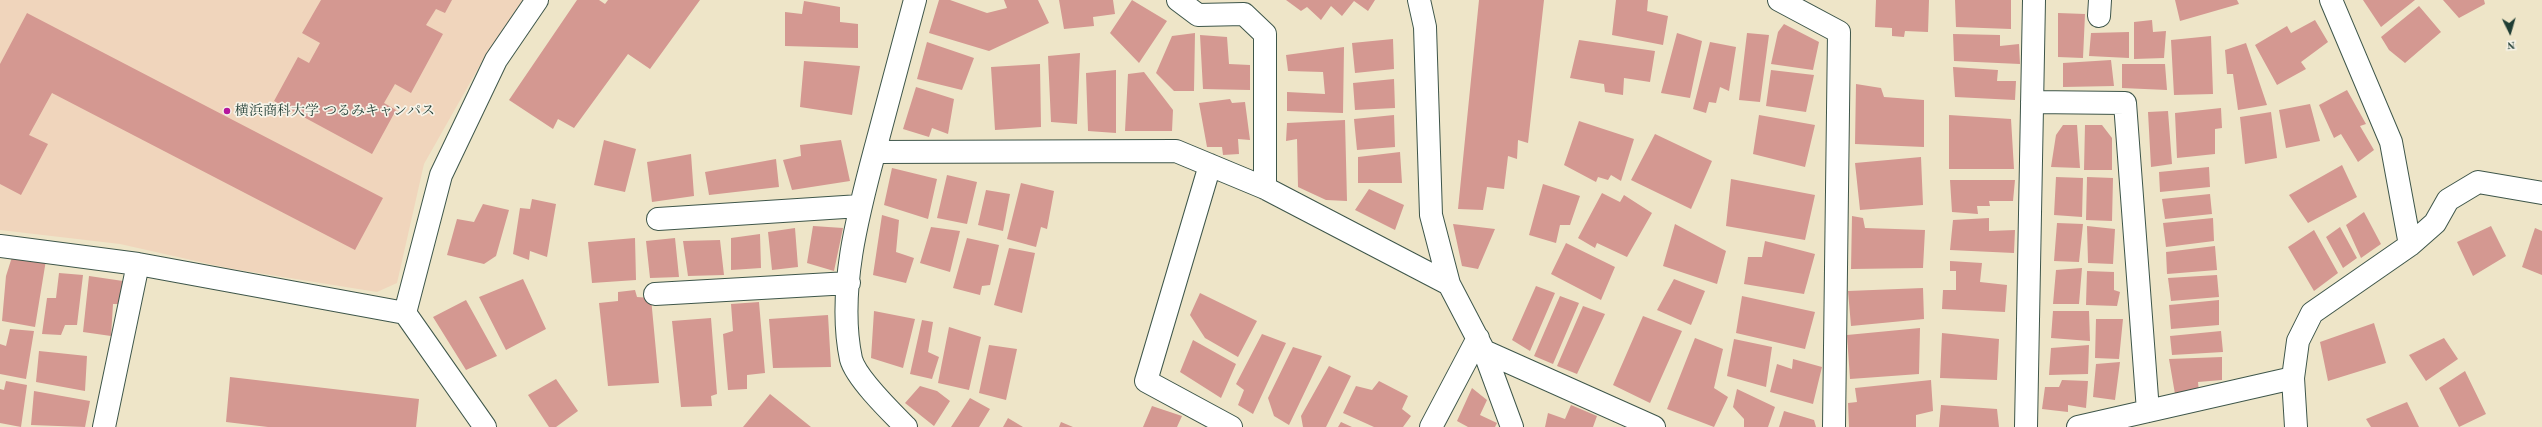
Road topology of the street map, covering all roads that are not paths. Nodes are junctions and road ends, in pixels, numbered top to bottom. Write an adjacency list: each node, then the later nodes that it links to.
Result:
1 (537, 0): 21 (street)
2 (915, 0): 9 (street)
3 (1178, 0): 11 (street)
4 (1419, 0): 19 (street)
5 (1779, 0): 32 (street)
6 (2034, 0): 8 (street)
7 (2332, 0): 15 (street)
8 (2032, 102): 24 (street); 33 (street)
9 (875, 152): 10 (street); 13 (street)
10 (1210, 165): 11 (street); 28 (street)
11 (1265, 188): 19 (street)
12 (2542, 192): 15 (street)
13 (860, 206): 14 (street); 18 (street)
14 (658, 219)
15 (2410, 245): 23 (street)
16 (0, 246): 17 (street)
17 (138, 264): 21 (street); 25 (street)
18 (849, 283): 20 (street); 27 (street)
19 (1449, 284): 22 (street)
20 (655, 294)
21 (405, 313): 26 (street)
22 (1481, 345): 29 (street); 30 (street); 31 (street)
23 (2293, 378): 24 (street); 35 (street)
24 (2148, 411): 34 (street)
25 (104, 427)
26 (485, 427)
27 (906, 427)
28 (1231, 427)
29 (1431, 427)
30 (1512, 427)
31 (1654, 427)
32 (1834, 427)
33 (2026, 427)
34 (2078, 427)
35 (2296, 427)

